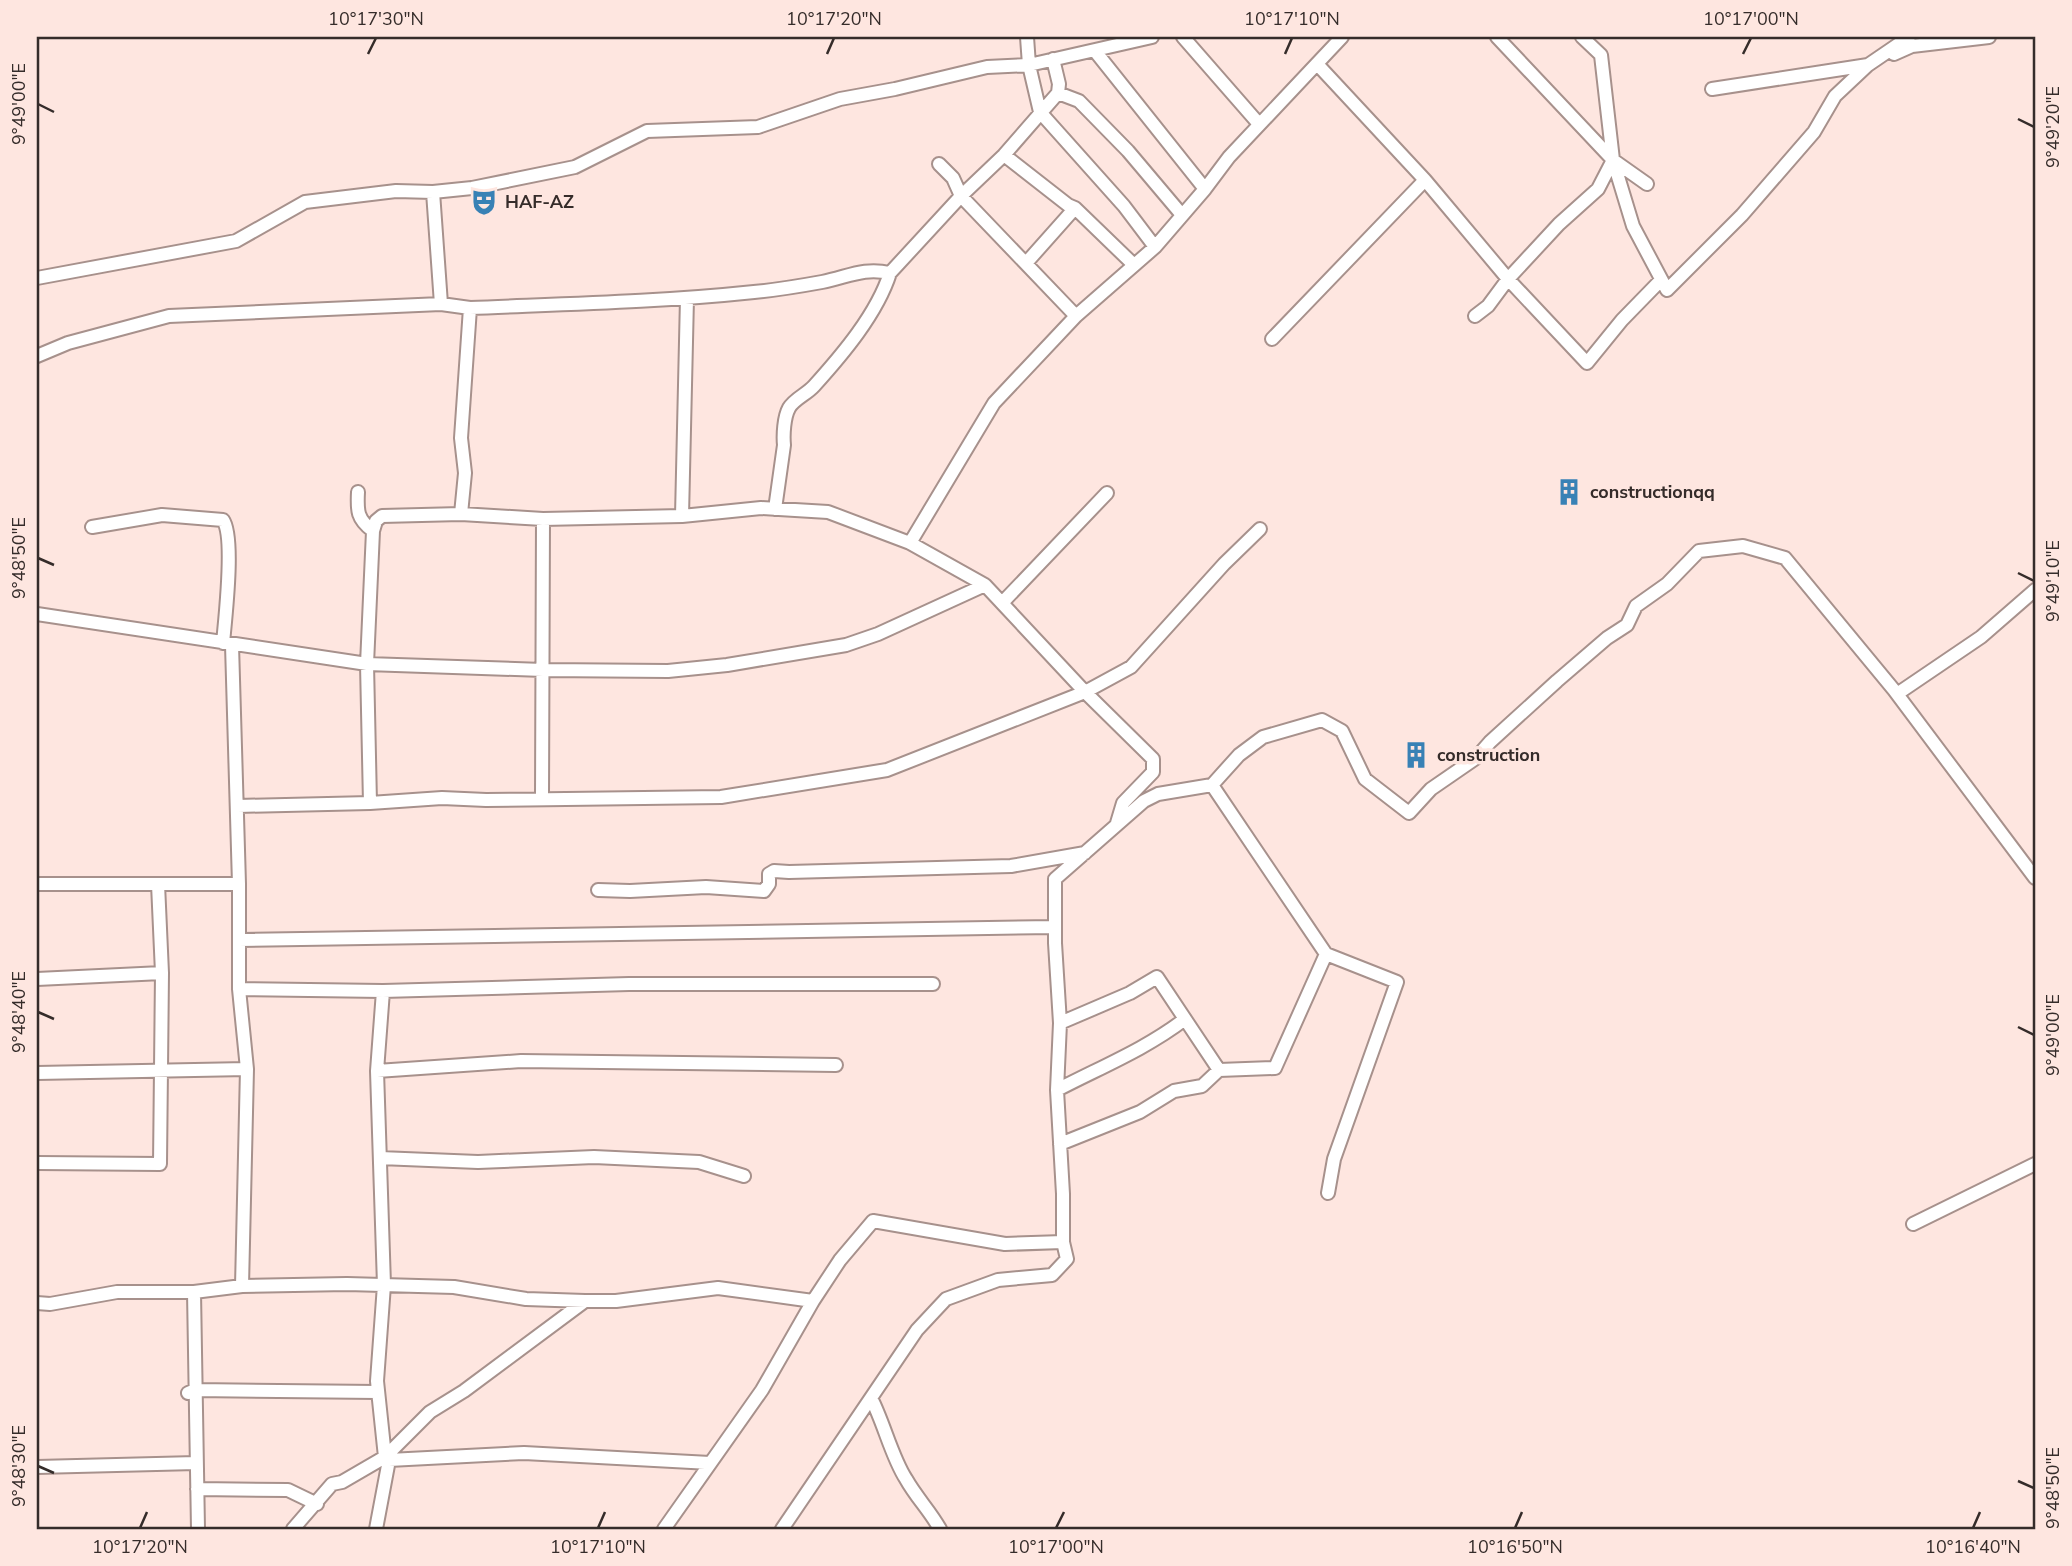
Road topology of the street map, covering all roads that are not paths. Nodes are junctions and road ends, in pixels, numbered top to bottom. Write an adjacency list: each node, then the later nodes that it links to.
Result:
1 (1027, 37): 11 (street)
2 (1152, 37): 9 (street)
3 (1184, 37): 17 (street)
4 (1342, 37): 12 (street)
5 (1497, 37): 19 (street)
6 (1582, 37): 19 (street)
7 (1909, 37): 13 (street)
8 (1989, 37): 13 (street)
9 (1095, 51): 10 (street); 23 (street)
10 (1053, 60): 11 (street); 15 (street)
11 (1030, 65): 16 (street); 24 (street)
12 (1318, 65): 17 (street); 21 (street)
13 (1868, 65): 14 (street); 34 (street)
14 (1712, 89)
15 (1058, 93): 16 (street); 27 (street)
16 (1040, 112): 18 (street); 28 (street)
17 (1259, 124): 23 (street)
18 (1004, 155): 25 (street); 26 (street)
19 (1613, 160): 22 (street); 33 (street); 34 (street)
20 (939, 164): 25 (street)
21 (1425, 180): 33 (street); 40 (street)
22 (1647, 184)
23 (1205, 189): 27 (street)
24 (433, 192): 32 (street); 36 (street)
25 (961, 196): 29 (street); 31 (street)
26 (1075, 208): 29 (street); 30 (street)
27 (1182, 215): 28 (street)
28 (1155, 247): 30 (street)
29 (1027, 262): 38 (street)
30 (1134, 265): 38 (street)
31 (890, 273): 35 (street); 44 (street)
32 (37, 278)
33 (1508, 279): 34 (street); 39 (street)
34 (1661, 280)
35 (687, 298): 37 (street); 46 (street)
36 (441, 304): 37 (street); 41 (street)
37 (470, 308): 45 (street)
38 (1076, 316): 51 (street)
39 (1475, 316)
40 (1272, 339)
41 (37, 356)
42 (358, 492): 50 (street)
43 (1107, 493): 54 (street)
44 (775, 509): 46 (street); 51 (street)
45 (461, 513): 47 (street); 50 (street)
46 (682, 516): 47 (street)
47 (543, 519): 58 (street)
48 (92, 527): 56 (street)
49 (1260, 529): 59 (street)
50 (373, 531): 57 (street)
51 (910, 543): 52 (street)
52 (985, 585): 54 (street); 58 (street)
53 (2035, 590): 60 (street)
54 (1002, 603): 59 (street)
55 (37, 614): 56 (street)
56 (227, 644): 57 (street); 66 (street)
57 (367, 664): 58 (street); 65 (street)
58 (543, 670): 64 (street)
59 (1086, 692): 64 (street); 67 (street)
60 (1897, 694): 61 (street); 69 (street)
61 (1361, 769): 62 (street); 63 (street)
62 (1350, 778)
63 (1212, 785): 67 (street); 76 (street)
64 (542, 798): 65 (street)
65 (370, 803): 66 (street)
66 (238, 806): 72 (street)
67 (1117, 823): 68 (street)
68 (1085, 852): 73 (street); 74 (street)
69 (2035, 878)
70 (37, 884): 71 (street)
71 (158, 884): 72 (street); 77 (street)
72 (239, 884): 75 (street)
73 (598, 890)
74 (1055, 927): 75 (street); 83 (street)
75 (239, 940): 80 (street)
76 (1326, 954): 87 (street); 96 (street)
77 (162, 973): 78 (street); 86 (street)
78 (37, 979)
79 (933, 984): 81 (street)
80 (239, 989): 81 (street); 85 (street)
81 (383, 991): 88 (street)
82 (1185, 1019): 83 (street); 87 (street); 90 (street)
83 (1060, 1023): 90 (street)
84 (836, 1065): 88 (street)
85 (247, 1069): 86 (street); 100 (street)
86 (163, 1070): 89 (street); 93 (street)
87 (1219, 1070): 91 (street)
88 (377, 1071): 92 (street)
89 (37, 1073)
90 (1057, 1090): 91 (street)
91 (1060, 1144): 98 (street)
92 (380, 1158): 95 (street); 99 (street)
93 (37, 1163)
94 (2035, 1164): 97 (street)
95 (744, 1176)
96 (1328, 1193)
97 (1913, 1224)
98 (1063, 1242): 103 (street); 107 (street)
99 (384, 1285): 100 (street); 102 (street); 106 (street)
100 (242, 1286): 101 (street)
101 (194, 1292): 104 (street); 105 (street)
102 (585, 1301): 103 (street); 108 (street)
103 (813, 1301): 110 (street)
104 (37, 1303)
105 (191, 1392): 106 (street); 109 (street)
106 (378, 1392): 108 (street)
107 (872, 1398): 118 (street); 119 (street)
108 (387, 1458): 110 (street); 113 (street); 116 (street)
109 (196, 1463): 111 (street); 112 (street)
110 (710, 1463): 117 (street)
111 (37, 1467)
112 (197, 1489): 113 (street); 114 (street)
113 (317, 1504): 115 (street)
114 (198, 1529)
115 (293, 1529)
116 (376, 1529)
117 (664, 1529)
118 (782, 1529)
119 (940, 1529)

